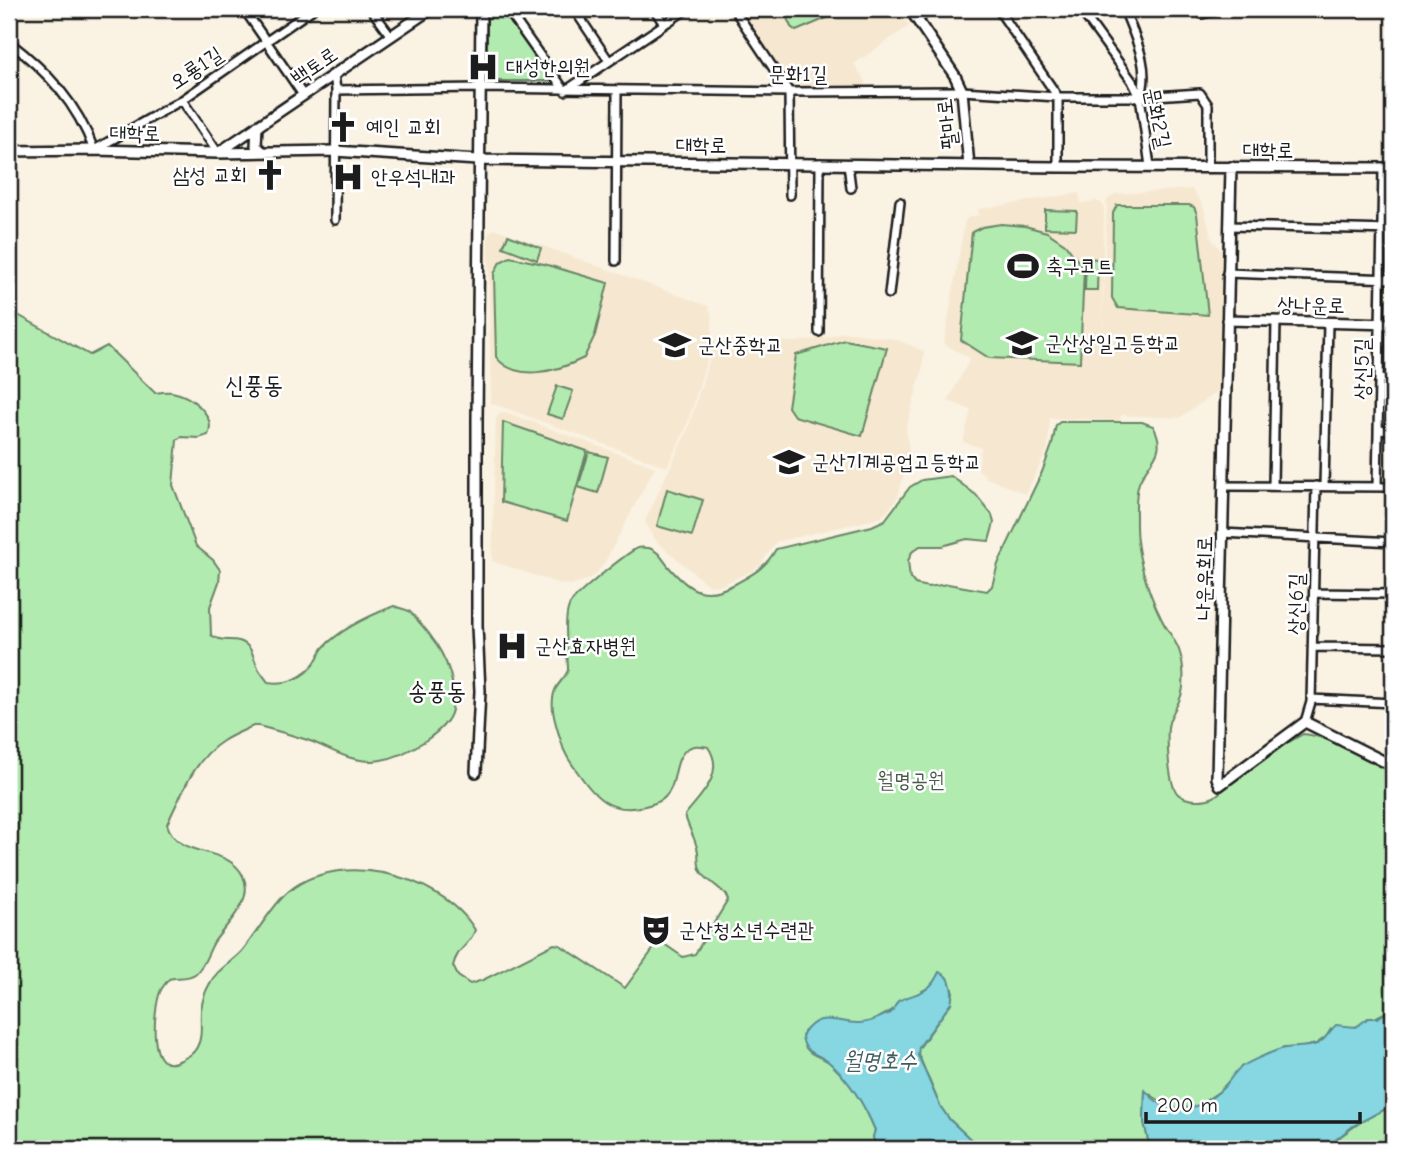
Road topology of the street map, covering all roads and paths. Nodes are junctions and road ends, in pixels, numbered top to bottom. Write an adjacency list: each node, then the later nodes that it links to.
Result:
1 (244, 9): 22 (street)
2 (313, 9): 22 (street, 오룡1길)
3 (371, 9): 20 (street)
4 (431, 9): 20 (street, 백토로)
5 (481, 9): 25 (street)
6 (507, 9): 28 (street)
7 (574, 9): 23 (street)
8 (654, 9): 19 (street)
9 (687, 9): 19 (street)
10 (734, 9): 30 (street)
11 (910, 9): 18 (street, 팔마로)
12 (932, 9): 18 (street)
13 (998, 9): 32 (street)
14 (1080, 9): 33 (street, 문화2길)
15 (1124, 9): 33 (street)
16 (1193, 9): 17 (street)
17 (1221, 9)
18 (917, 19): 29 (street, 팔마로)
19 (664, 24): 23 (street)
20 (390, 36): 24 (street, 백토로)
21 (9, 42): 36 (street)
22 (266, 42): 31 (street); 34 (street, 오룡1길)
23 (609, 61): 28 (street)
24 (334, 74): 26 (street); 31 (street, 백토로)
25 (479, 88): 26 (street, 문화1길); 28 (street, 문화1길); 41 (street)
26 (336, 90): 37 (street)
27 (617, 90): 28 (street, 문화1길); 30 (street, 문화1길); 42 (street)
28 (565, 91)
29 (962, 91): 30 (street, 문화1길); 32 (street, 문화1길); 46 (street, 팔마로)
30 (789, 92): 43 (street)
31 (303, 95): 35 (street, 백토로)
32 (1058, 97): 33 (street, 문화1길); 49 (street)
33 (1140, 97): 47 (street, 문화2길); 48 (street, 문화1길)
34 (182, 100): 36 (street, 오룡1길); 40 (street)
35 (257, 126): 39 (street); 40 (street, 백토로)
36 (94, 150): 38 (street, 대학로); 40 (street, 대학로)
37 (334, 150): 39 (street, 대학로); 41 (street, 대학로); 55 (street)
38 (9, 151)
39 (263, 152): 40 (street, 대학로)
40 (218, 153)
41 (478, 160): 42 (street, 대학로); 90 (street)
42 (617, 162): 43 (street, 대학로); 59 (street)
43 (789, 162): 44 (street, 대학로); 53 (street)
44 (820, 163): 45 (street, 대학로); 69 (street)
45 (848, 164): 46 (street, 대학로); 52 (street)
46 (969, 166): 49 (street, 대학로)
47 (1150, 166): 48 (street, 대학로); 49 (street, 대학로)
48 (1208, 166): 50 (street, 대학로)
49 (1058, 167)
50 (1231, 167): 51 (street, 대학로); 56 (street, 나운우회로)
51 (1388, 168): 57 (street, 상신5길)
52 (851, 188)
53 (790, 195)
54 (900, 202): 63 (street)
55 (335, 220)
56 (1229, 226): 57 (street); 60 (street, 나운우회로)
57 (1382, 229): 58 (street); 61 (street, 상신5길)
58 (1393, 230)
59 (616, 261)
60 (1227, 273): 61 (street); 64 (street, 나운우회로)
61 (1381, 279): 62 (street); 67 (street, 상신5길)
62 (1393, 279)
63 (888, 294)
64 (1227, 320): 65 (street, 상나운로); 75 (street, 나운우회로)
65 (1276, 321): 66 (street, 상나운로); 74 (street)
66 (1328, 323): 67 (street, 상나운로); 76 (street, 상신6길)
67 (1379, 324): 68 (street, 상나운로); 70 (street, 상신5길)
68 (1393, 324)
69 (820, 332)
70 (1380, 379): 71 (street); 72 (street, 상신5길)
71 (1393, 379)
72 (1378, 430): 73 (street); 77 (street, 상신5길)
73 (1393, 431)
74 (1273, 485): 75 (street); 76 (street)
75 (1223, 486): 79 (street, 나운우회로)
76 (1320, 486): 77 (street); 80 (street, 상신6길)
77 (1377, 487): 78 (street)
78 (1393, 487)
79 (1222, 533): 80 (street); 88 (street, 나운우회로)
80 (1315, 540): 81 (street); 82 (street, 상신6길)
81 (1393, 542)
82 (1314, 593): 83 (street); 84 (street, 상신6길)
83 (1393, 594)
84 (1313, 647): 85 (street); 86 (street, 상신6길)
85 (1393, 648)
86 (1311, 699): 87 (street); 88 (street, 상신6길)
87 (1393, 703)
88 (1305, 722): 89 (street)
89 (1393, 766)
90 (476, 772)

